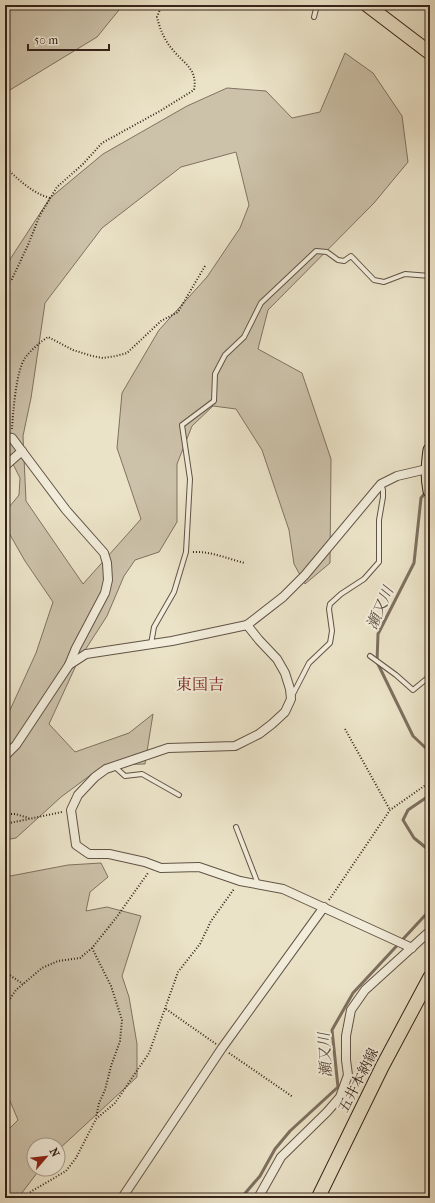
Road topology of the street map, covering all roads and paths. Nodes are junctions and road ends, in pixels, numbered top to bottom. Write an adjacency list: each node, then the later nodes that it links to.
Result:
1 (162, 5): 9 (path)
2 (197, 5): 3 (path)
3 (202, 5)
4 (317, 5): 6 (lane)
5 (367, 5): 7 (main road)
6 (314, 17)
7 (430, 54)
8 (5, 167): 9 (path)
9 (50, 198): 12 (path)
10 (205, 266): 13 (path)
11 (430, 276): 20 (lane)
12 (5, 286)
13 (9, 438): 15 (street)
14 (430, 450): 17 (main road)
15 (22, 451): 16 (street); 25 (street)
16 (5, 466)
17 (427, 469): 18 (street); 19 (main road)
18 (381, 484): 22 (street); 27 (lane)
19 (430, 491)
20 (186, 552): 21 (path); 23 (lane)
21 (245, 563)
22 (247, 625): 23 (street); 27 (street)
23 (151, 644): 25 (street)
24 (370, 656): 26 (lane)
25 (69, 665): 29 (street)
26 (430, 676)
27 (291, 699): 30 (street)
28 (345, 730): 34 (path)
29 (5, 756)
30 (114, 766): 32 (lane); 33 (street)
31 (430, 782): 34 (path)
32 (179, 795)
33 (71, 810): 36 (path); 39 (street)
34 (390, 810): 42 (path)
35 (5, 814): 36 (path)
36 (31, 818): 37 (path)
37 (5, 824)
38 (236, 827): 41 (lane)
39 (154, 865): 40 (street); 44 (path)
40 (240, 881): 41 (street); 50 (path)
41 (259, 884): 42 (street)
42 (324, 907): 45 (street); 52 (street)
43 (430, 931): 45 (street)
44 (92, 948): 48 (path); 50 (path)
45 (412, 948): 53 (street)
46 (5, 972): 48 (path)
47 (430, 977): 54 (main road, 五井本納線)
48 (23, 984): 49 (path)
49 (5, 1006)
50 (96, 1119): 51 (path)
51 (24, 1198)
52 (122, 1198)
53 (258, 1198)
54 (318, 1198)

